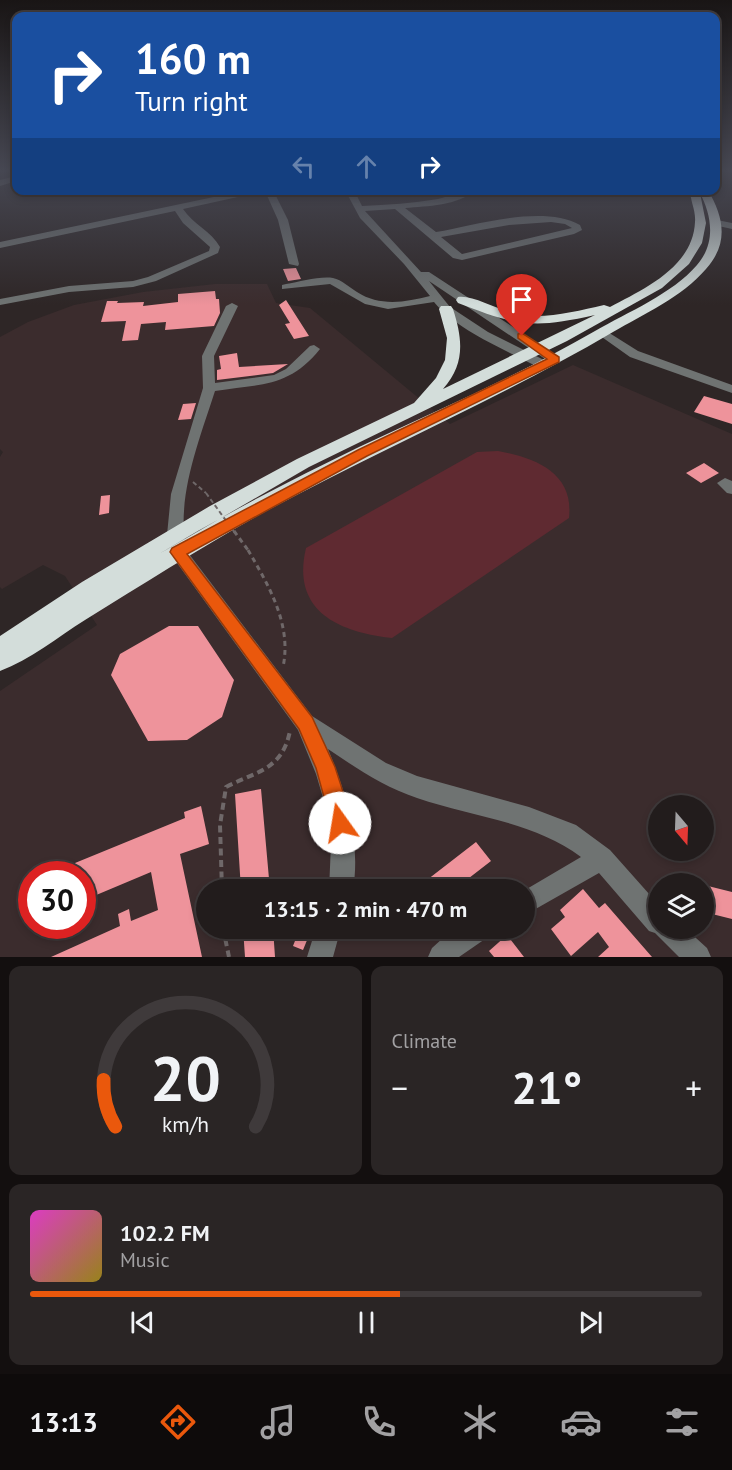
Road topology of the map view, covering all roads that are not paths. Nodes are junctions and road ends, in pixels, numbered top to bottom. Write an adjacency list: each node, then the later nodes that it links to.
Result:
1 (141, 216): 11 (street)
2 (183, 216): 16 (street)
3 (282, 216): 13 (street)
4 (365, 216): 12 (street)
5 (409, 216): 9 (street)
6 (702, 216): 19 (highway)
7 (513, 222): 9 (street); 10 (street); 10 (street)
8 (724, 224): 20 (highway)
9 (434, 235): 10 (street)
10 (535, 240)
11 (0, 245)
12 (408, 262): 15 (street); 17 (street)
13 (294, 264)
14 (286, 287): 17 (street)
15 (463, 300): 19 (highway); 22 (street)
16 (0, 302)
17 (442, 303): 22 (street); 25 (highway)
18 (232, 306): 23 (street)
19 (621, 306): 22 (highway)
20 (603, 333): 22 (highway); 24 (street)
21 (314, 349): 23 (street)
22 (541, 358): 25 (highway); 26 (highway)
23 (209, 388): 26 (street)
24 (732, 389)
25 (407, 414): 26 (highway)
26 (175, 545): 27 (highway); 28 (highway); 29 (street)
27 (4, 640)
28 (0, 661)
29 (299, 715): 30 (street); 31 (street)
30 (602, 858): 32 (street); 33 (street)
31 (341, 879)
32 (535, 897)
33 (648, 911)
34 (326, 939): 37 (street)
35 (461, 939): 38 (street)
36 (678, 939): 39 (street)
37 (320, 957)
38 (441, 957)
39 (698, 957)

